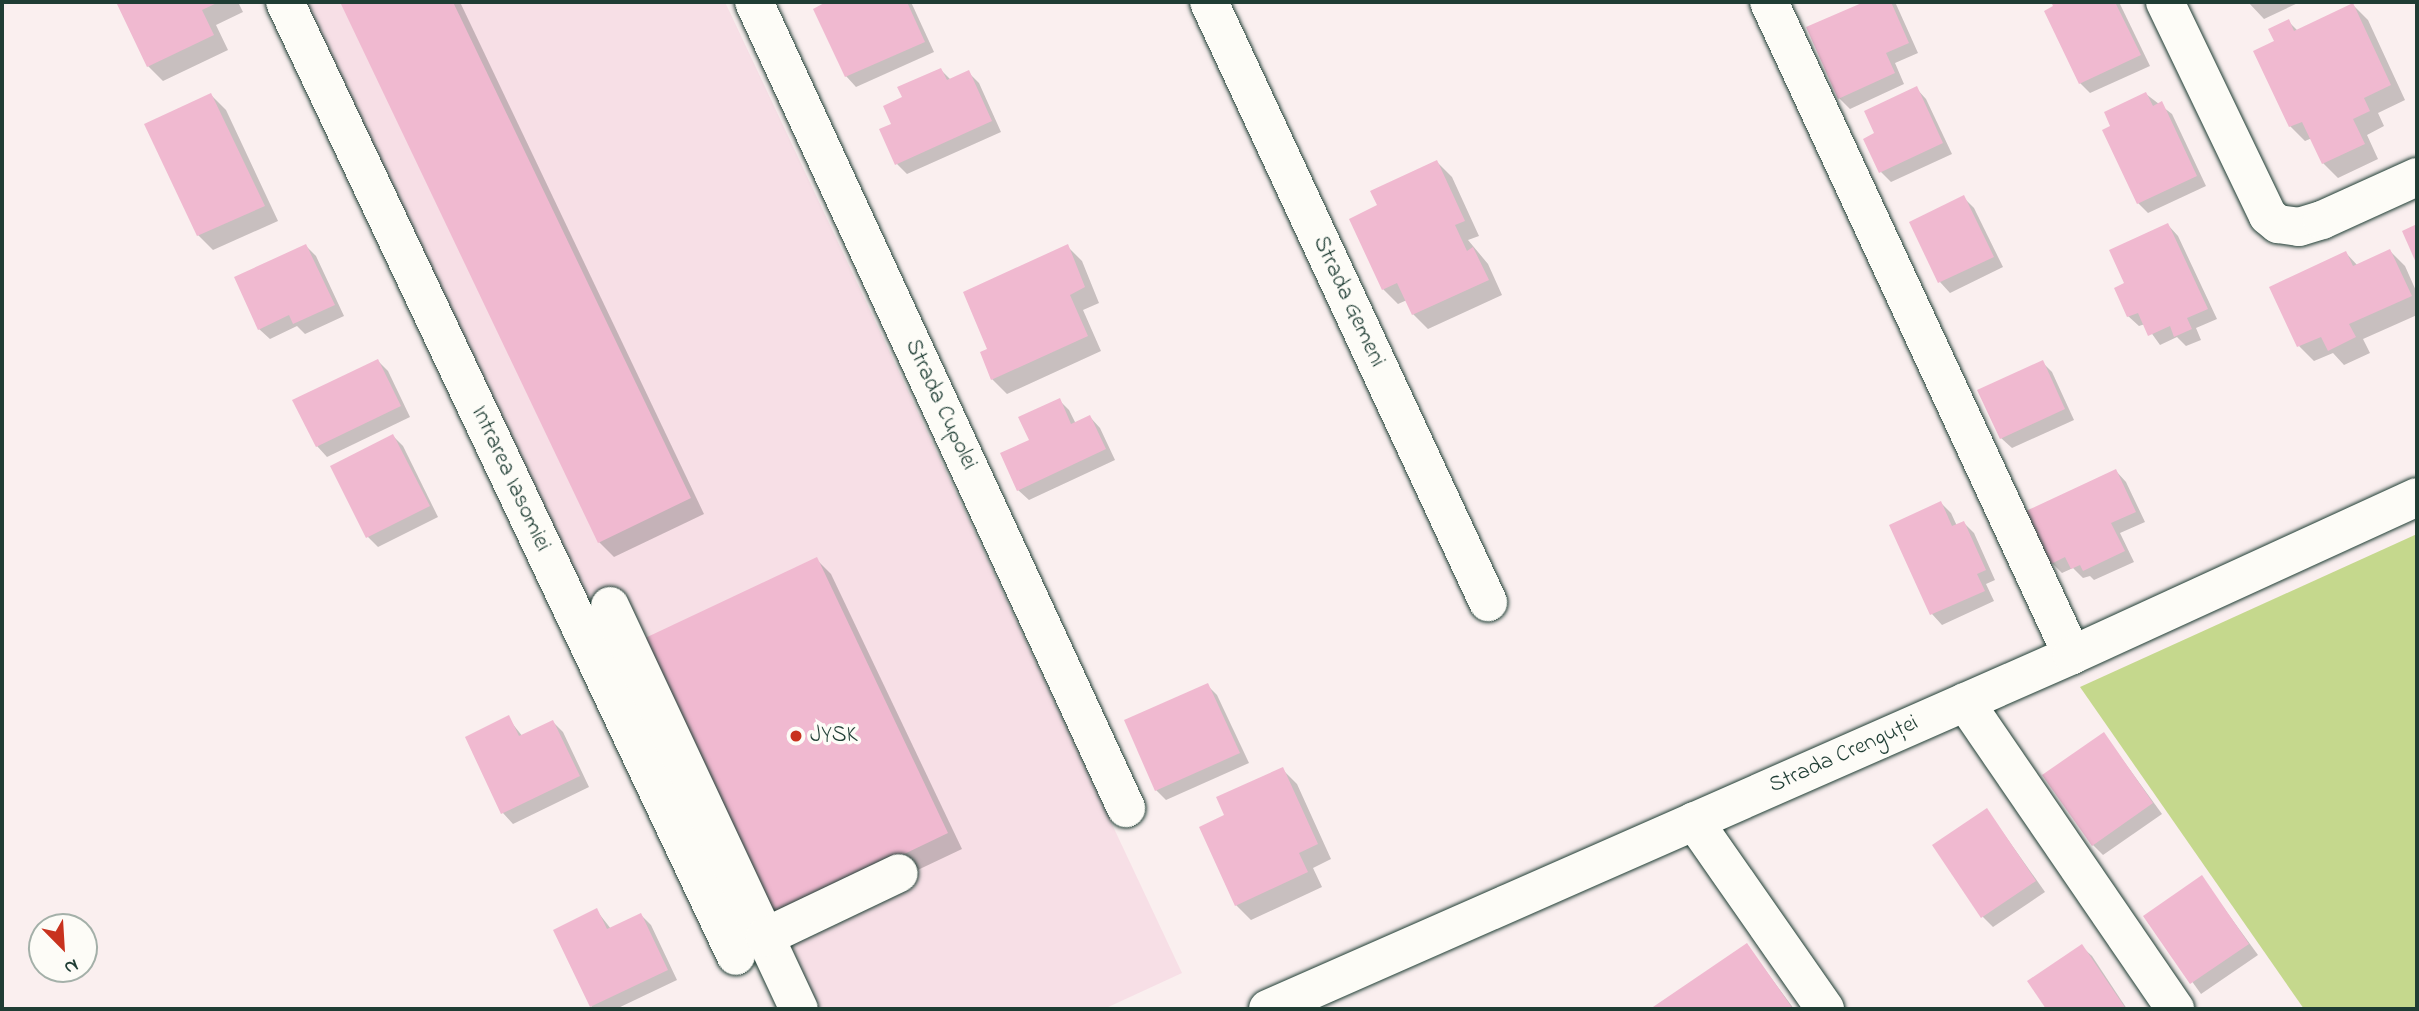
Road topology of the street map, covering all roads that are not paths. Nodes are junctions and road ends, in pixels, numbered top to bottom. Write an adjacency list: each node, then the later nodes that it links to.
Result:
1 (285, 2): 15 (street, Intrarea Iasomiei)
2 (754, 2): 12 (street, Strada Cupolei)
3 (1209, 2): 8 (street, Strada Gemeni)
4 (1769, 2): 10 (street)
5 (2165, 2): 6 (street)
6 (2417, 177)
7 (2417, 497): 10 (street, Strada Crenguței)
8 (1488, 602)
9 (610, 606): 15 (street)
10 (2072, 655): 11 (street, Strada Crenguței)
11 (1965, 702): 13 (street, Strada Crenguței); 19 (street)
12 (1126, 808)
13 (1694, 821): 16 (street, Strada Crenguței); 18 (street)
14 (899, 873): 15 (street)
15 (751, 947): 17 (street)
16 (1277, 1008)
17 (799, 1009)
18 (1825, 1009)
19 (2175, 1009)

